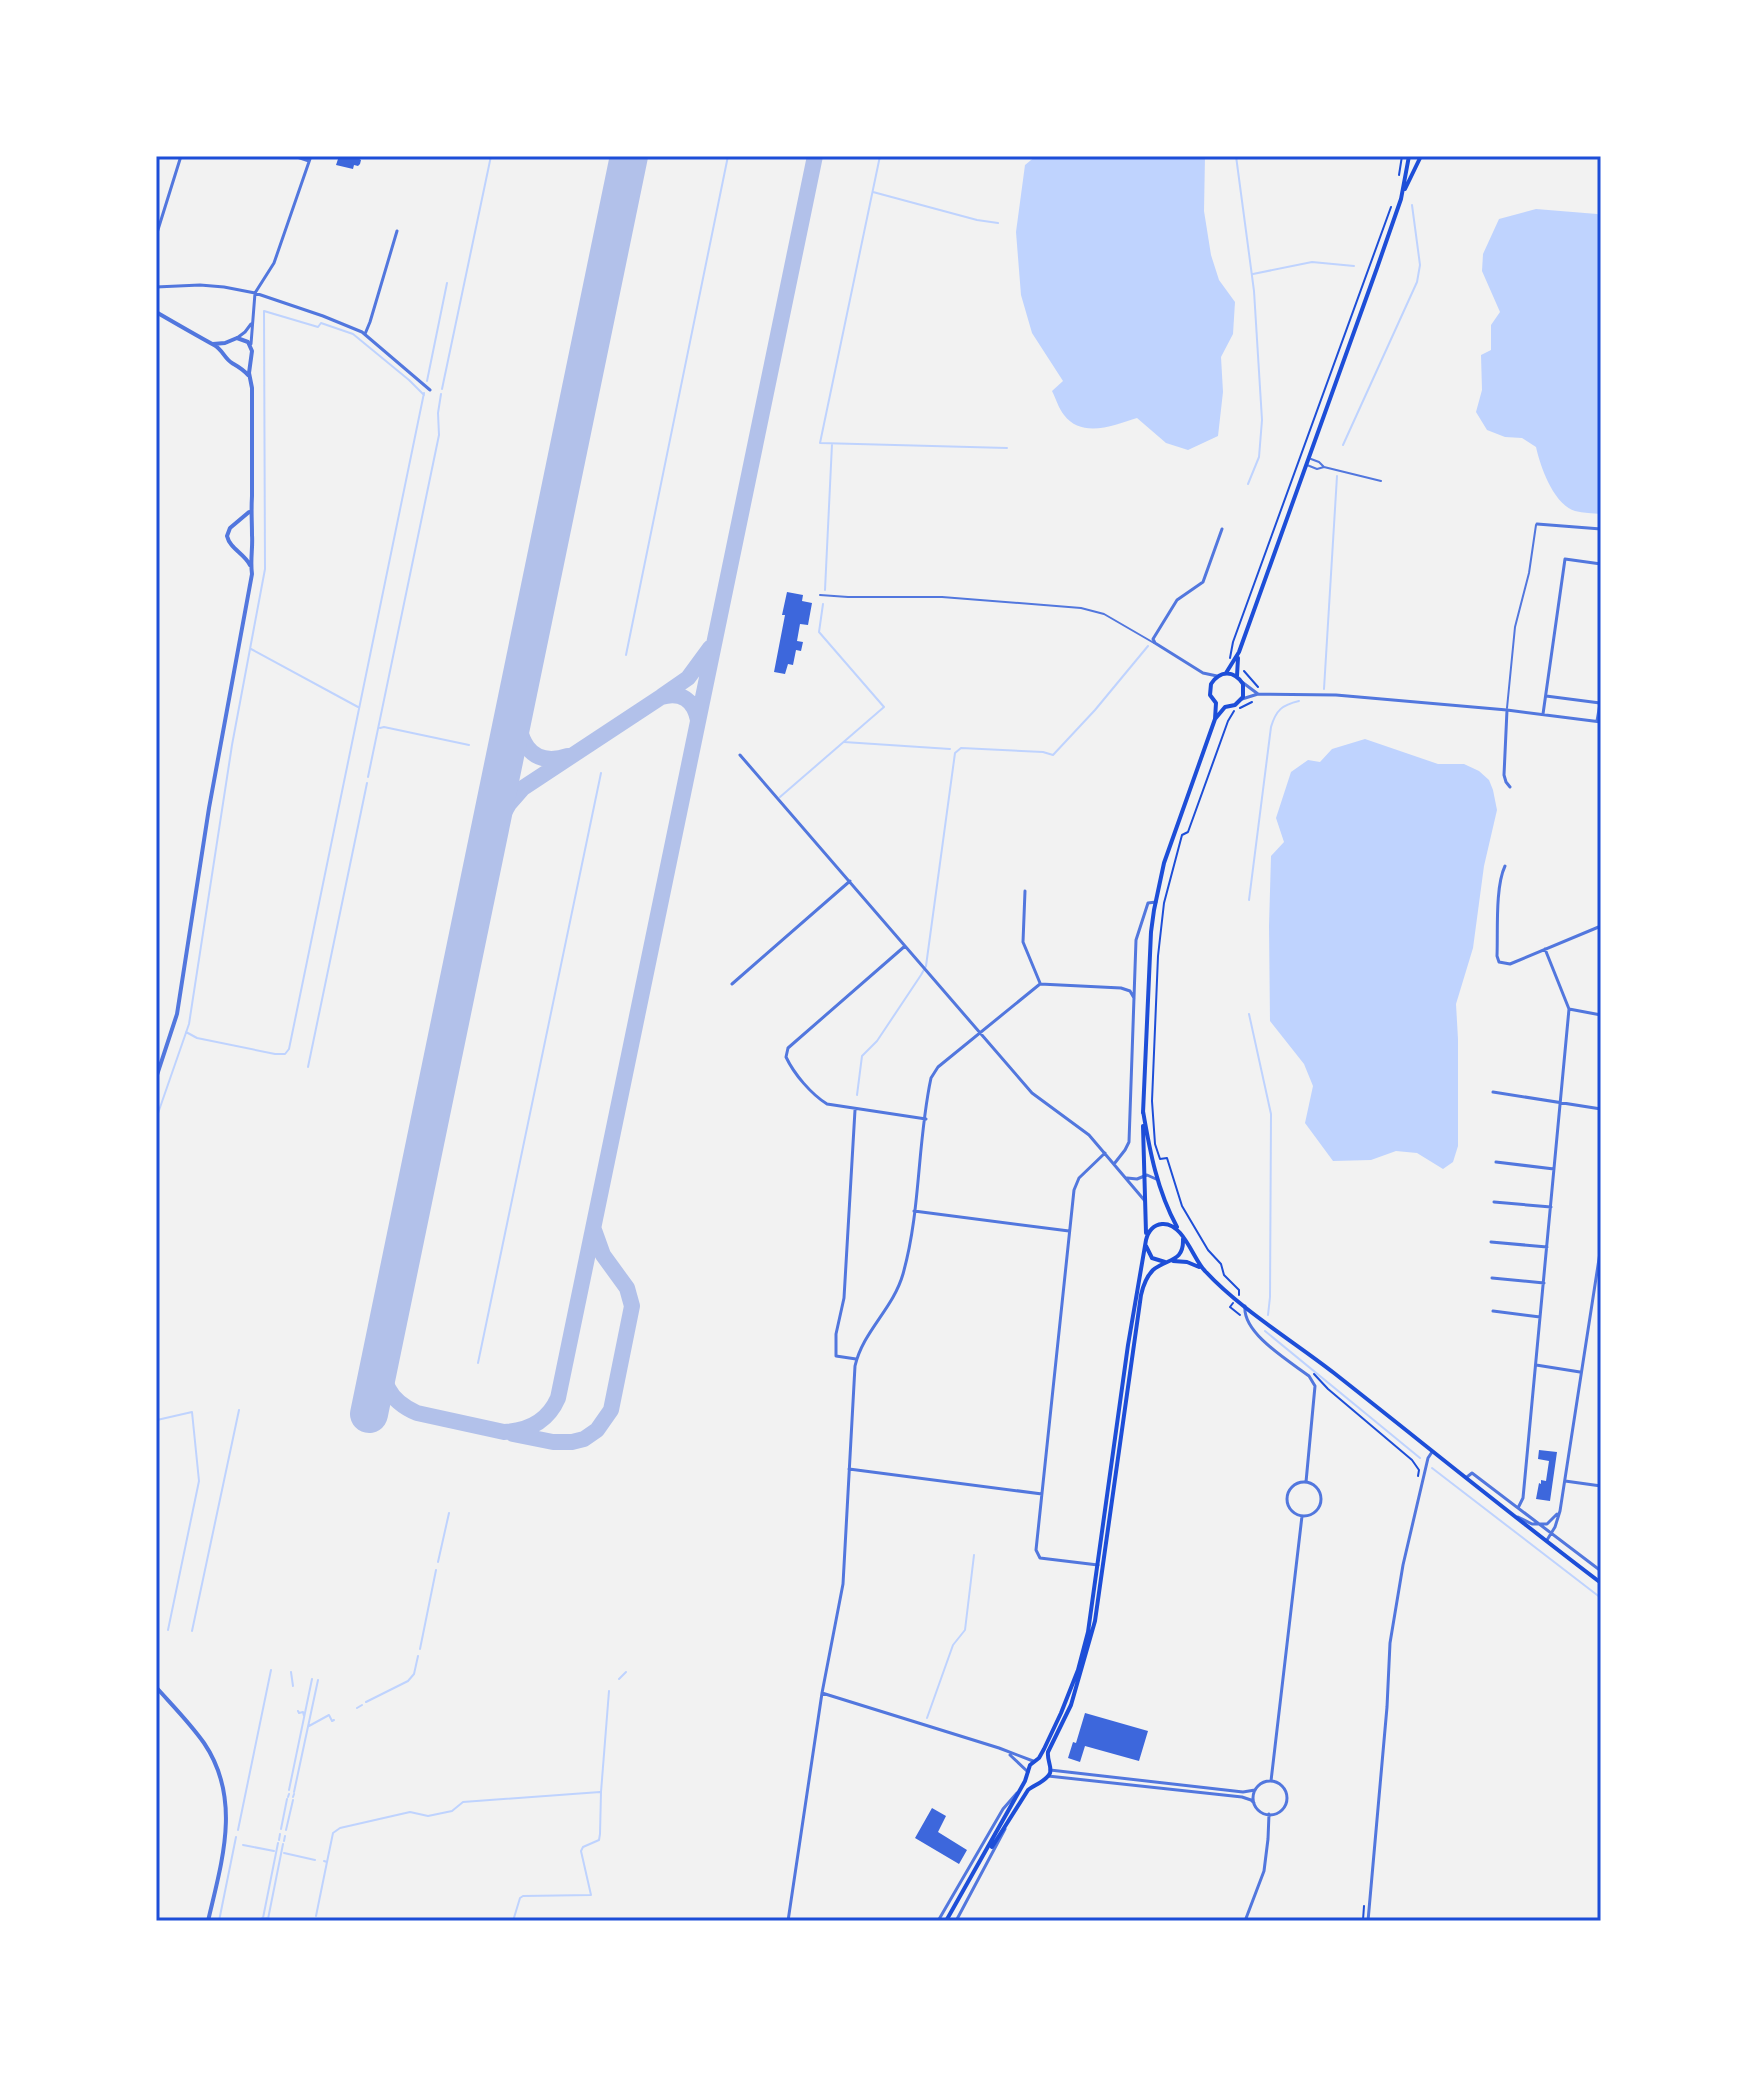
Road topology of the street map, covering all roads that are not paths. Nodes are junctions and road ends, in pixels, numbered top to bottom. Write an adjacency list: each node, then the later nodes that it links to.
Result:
1 (181, 156): 8 (street)
2 (294, 156): 5 (street)
3 (1409, 156): 6 (main road)
4 (1421, 156): 6 (main road)
5 (310, 158): 10 (street)
6 (1401, 199): 23 (main road)
7 (397, 231): 13 (street)
8 (156, 236)
9 (156, 287): 10 (street)
10 (255, 293): 12 (street); 13 (street)
11 (156, 312): 16 (street)
12 (252, 320): 14 (street); 17 (street)
13 (365, 334): 22 (street)
14 (237, 338): 15 (street); 17 (street)
15 (231, 340): 16 (street); 19 (street)
16 (213, 344): 19 (street)
17 (251, 345): 18 (street)
18 (252, 354): 20 (street); 21 (street)
19 (226, 356): 20 (street)
20 (234, 364): 21 (street)
21 (249, 377): 27 (street)
22 (430, 390)
23 (1309, 458): 24 (main road); 25 (lane)
24 (1306, 465): 25 (lane); 39 (main road)
25 (1324, 467): 26 (lane)
26 (1381, 481)
27 (250, 511): 29 (street); 32 (street)
28 (1537, 524): 31 (street); 52 (lane)
29 (234, 526): 32 (street); 34 (street)
30 (1222, 529): 38 (street)
31 (1601, 529)
32 (252, 533): 33 (street)
33 (252, 540): 34 (street); 36 (street)
34 (235, 548): 36 (street)
35 (1601, 564): 47 (street)
36 (251, 567): 74 (street)
37 (820, 595): 38 (lane)
38 (1155, 643): 40 (street)
39 (1236, 661): 41 (main road); 43 (main road)
40 (1203, 673): 42 (street); 45 (street)
41 (1226, 673): 42 (main road); 43 (main road)
42 (1217, 676): 45 (main road)
43 (1237, 676): 44 (main road)
44 (1242, 682): 46 (street); 48 (main road)
45 (1211, 684): 50 (main road)
46 (1258, 696): 48 (street); 52 (street)
47 (1546, 696): 49 (street); 53 (street)
48 (1242, 699): 51 (main road)
49 (1601, 700): 55 (street)
50 (1216, 703): 51 (main road); 54 (main road)
51 (1225, 707): 54 (main road)
52 (1507, 710): 53 (street); 57 (street)
53 (1543, 714): 55 (street)
54 (1215, 719): 61 (main road)
55 (1599, 722)
56 (740, 755): 59 (street)
57 (1510, 787)
58 (1505, 866): 64 (street)
59 (850, 881): 63 (street); 66 (street)
60 (1025, 890): 67 (street)
61 (1156, 902): 65 (street); 70 (main road)
62 (1601, 926): 64 (street)
63 (905, 946): 73 (street); 77 (street)
64 (1545, 949): 71 (street)
65 (1135, 979): 68 (street); 69 (street)
66 (732, 984)
67 (1040, 984): 68 (street); 73 (street)
68 (1121, 988): 69 (street)
69 (1134, 999): 70 (street); 83 (street)
70 (1147, 1001): 79 (main road)
71 (1569, 1009): 72 (street); 76 (street)
72 (1601, 1015)
73 (980, 1033): 80 (street); 81 (street)
74 (156, 1078)
75 (1493, 1092): 76 (street)
76 (1561, 1103): 78 (street); 84 (street)
77 (855, 1109): 80 (street); 105 (street)
78 (1601, 1109)
79 (1143, 1111): 85 (main road); 87 (main road)
80 (926, 1119): 91 (street)
81 (1105, 1153): 83 (street); 92 (street)
82 (1496, 1162): 84 (street)
83 (1114, 1164): 86 (street)
84 (1554, 1169): 90 (street)
85 (1143, 1176): 86 (street); 87 (street); 88 (main road)
86 (1126, 1178): 88 (street)
87 (1156, 1179): 93 (main road)
88 (1145, 1202): 94 (main road)
89 (1494, 1202): 90 (street)
90 (1551, 1207): 97 (street)
91 (914, 1211): 92 (street); 105 (street)
92 (1070, 1231): 114 (street)
93 (1181, 1234): 94 (main road); 98 (main road); 99 (main road)
94 (1146, 1240): 98 (main road); 122 (main road)
95 (1491, 1242): 97 (street)
96 (1601, 1246): 107 (street)
97 (1547, 1247): 101 (street)
98 (1171, 1261): 99 (main road); 129 (main road)
99 (1202, 1268): 102 (main road)
100 (1492, 1278): 101 (street)
101 (1544, 1283): 104 (street)
102 (1245, 1306): 108 (main road); 112 (street)
103 (1493, 1311): 104 (street)
104 (1540, 1317): 106 (street)
105 (856, 1359): 109 (street)
106 (1536, 1365): 107 (street); 115 (street)
107 (1581, 1373): 111 (street)
108 (1432, 1452): 110 (main road); 147 (street)
109 (849, 1469): 114 (street); 126 (street)
110 (1466, 1478): 115 (street); 117 (main road)
111 (1565, 1481): 113 (street); 116 (street)
112 (1306, 1482): 118 (street); 118 (street)
113 (1601, 1486)
114 (1042, 1494): 122 (street)
115 (1518, 1508): 119 (street)
116 (1560, 1511): 119 (street); 120 (street)
117 (1511, 1514): 119 (street); 121 (main road)
118 (1302, 1516): 134 (street)
119 (1540, 1524): 120 (street)
120 (1552, 1533): 121 (street); 123 (street)
121 (1546, 1541): 124 (main road)
122 (1098, 1565): 128 (main road)
123 (1601, 1571)
124 (1601, 1583)
125 (156, 1687): 141 (street)
126 (822, 1693): 127 (street); 142 (street)
127 (1004, 1750): 128 (street); 131 (street)
128 (1035, 1760): 129 (main road); 131 (main road)
129 (1047, 1763): 130 (main road)
130 (1050, 1770): 132 (main road); 136 (street)
131 (1029, 1773): 133 (main road); 135 (main road)
132 (1048, 1776): 133 (main road); 137 (street)
133 (1042, 1781): 139 (main road)
134 (1271, 1781): 136 (street); 138 (street)
135 (1020, 1790): 140 (main road); 143 (street)
136 (1255, 1790): 137 (street)
137 (1254, 1803): 138 (street)
138 (1269, 1814): 146 (street)
139 (1007, 1825): 140 (main road); 145 (street)
140 (983, 1858): 144 (main road)
141 (208, 1921)
142 (788, 1921)
143 (938, 1921)
144 (946, 1921)
145 (956, 1921)
146 (1245, 1921)
147 (1365, 1921)

